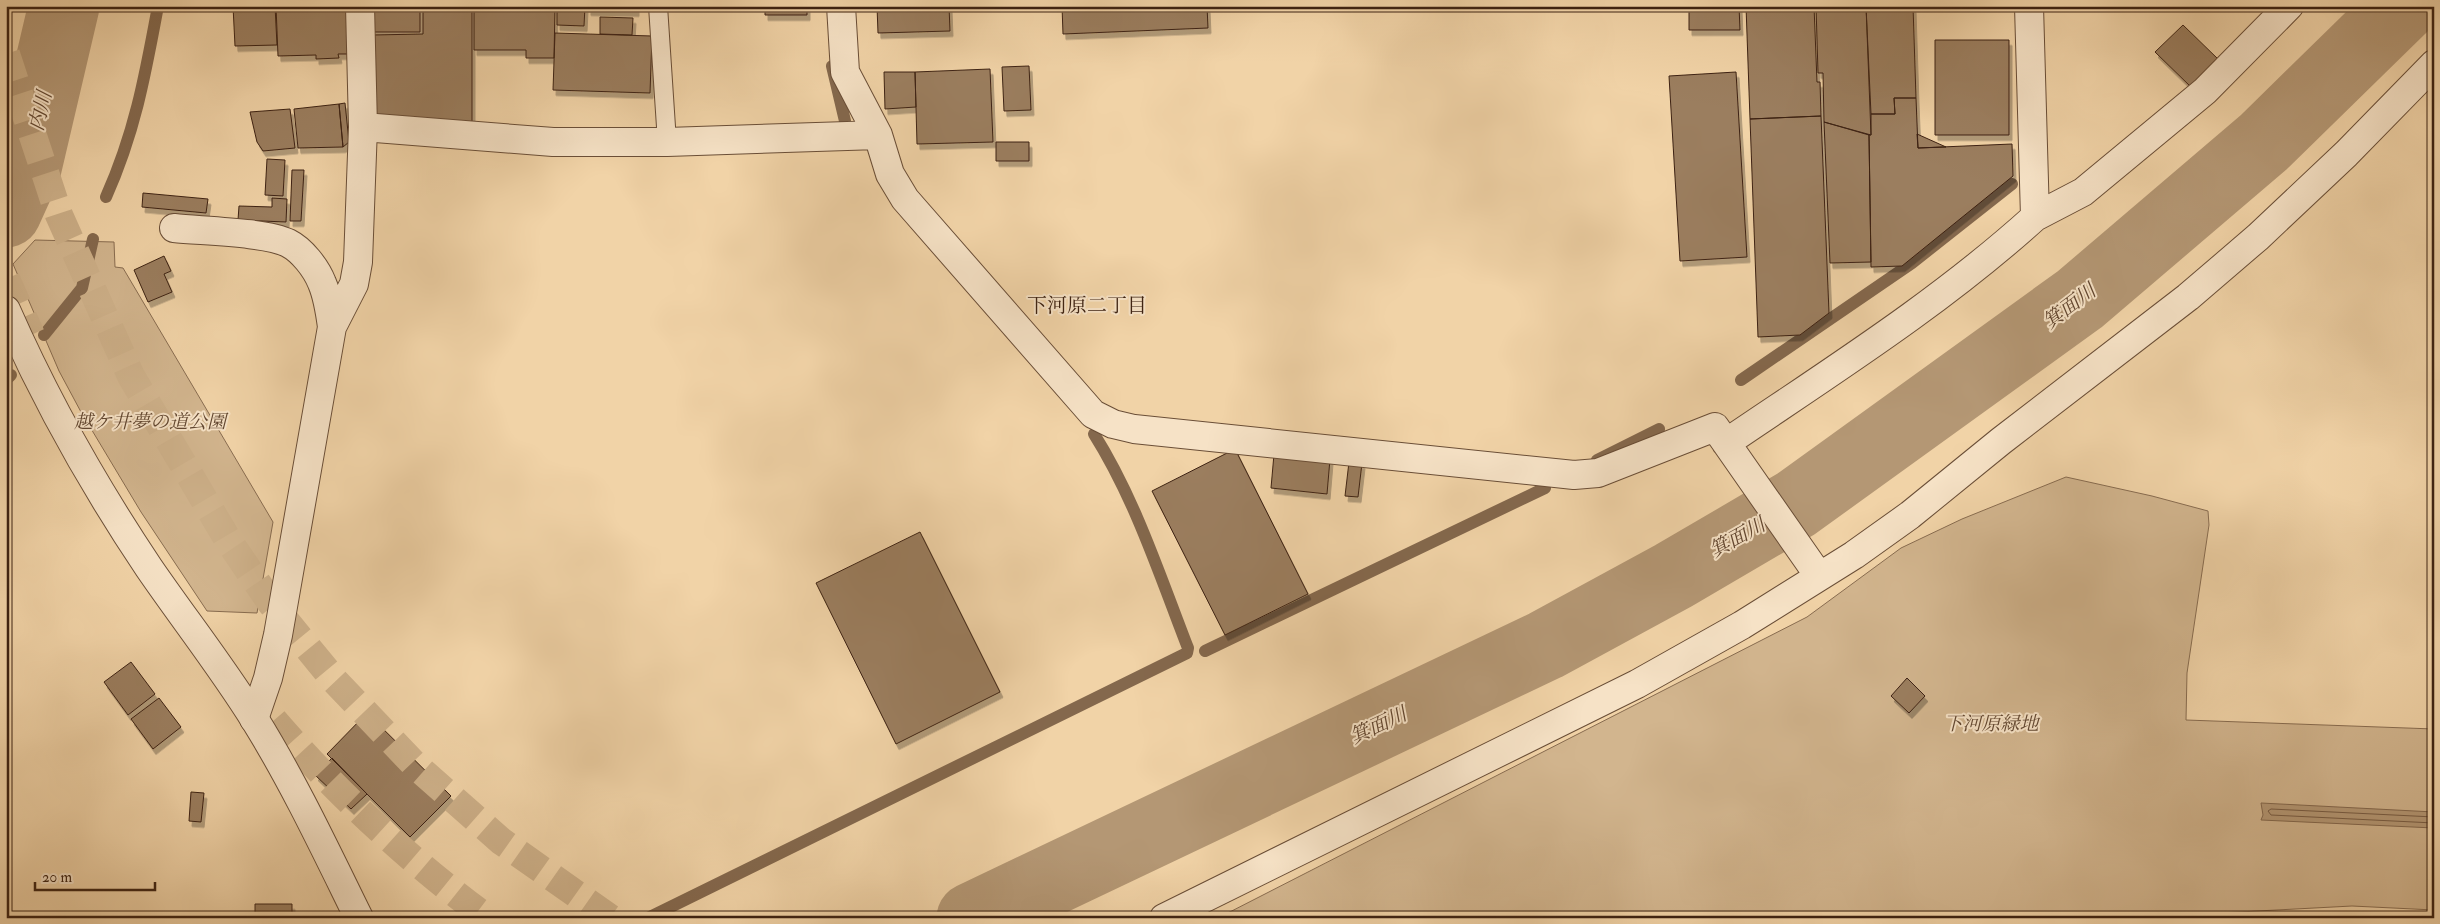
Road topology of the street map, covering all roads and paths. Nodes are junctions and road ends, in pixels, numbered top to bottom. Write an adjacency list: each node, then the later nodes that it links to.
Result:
1 (360, 6): 7 (street)
2 (658, 6): 9 (lane)
3 (841, 6): 8 (street)
4 (2029, 6): 10 (street)
5 (2289, 6): 10 (street)
6 (2434, 64): 15 (street)
7 (363, 127): 9 (street); 13 (street)
8 (878, 134): 9 (street); 14 (street)
9 (667, 142)
10 (2035, 217): 14 (street)
11 (174, 228): 13 (street)
12 (7, 315): 16 (street)
13 (332, 327): 16 (street)
14 (1730, 448): 15 (street)
15 (1814, 568): 18 (street)
16 (254, 719): 17 (street)
17 (359, 918)
18 (1164, 918)

